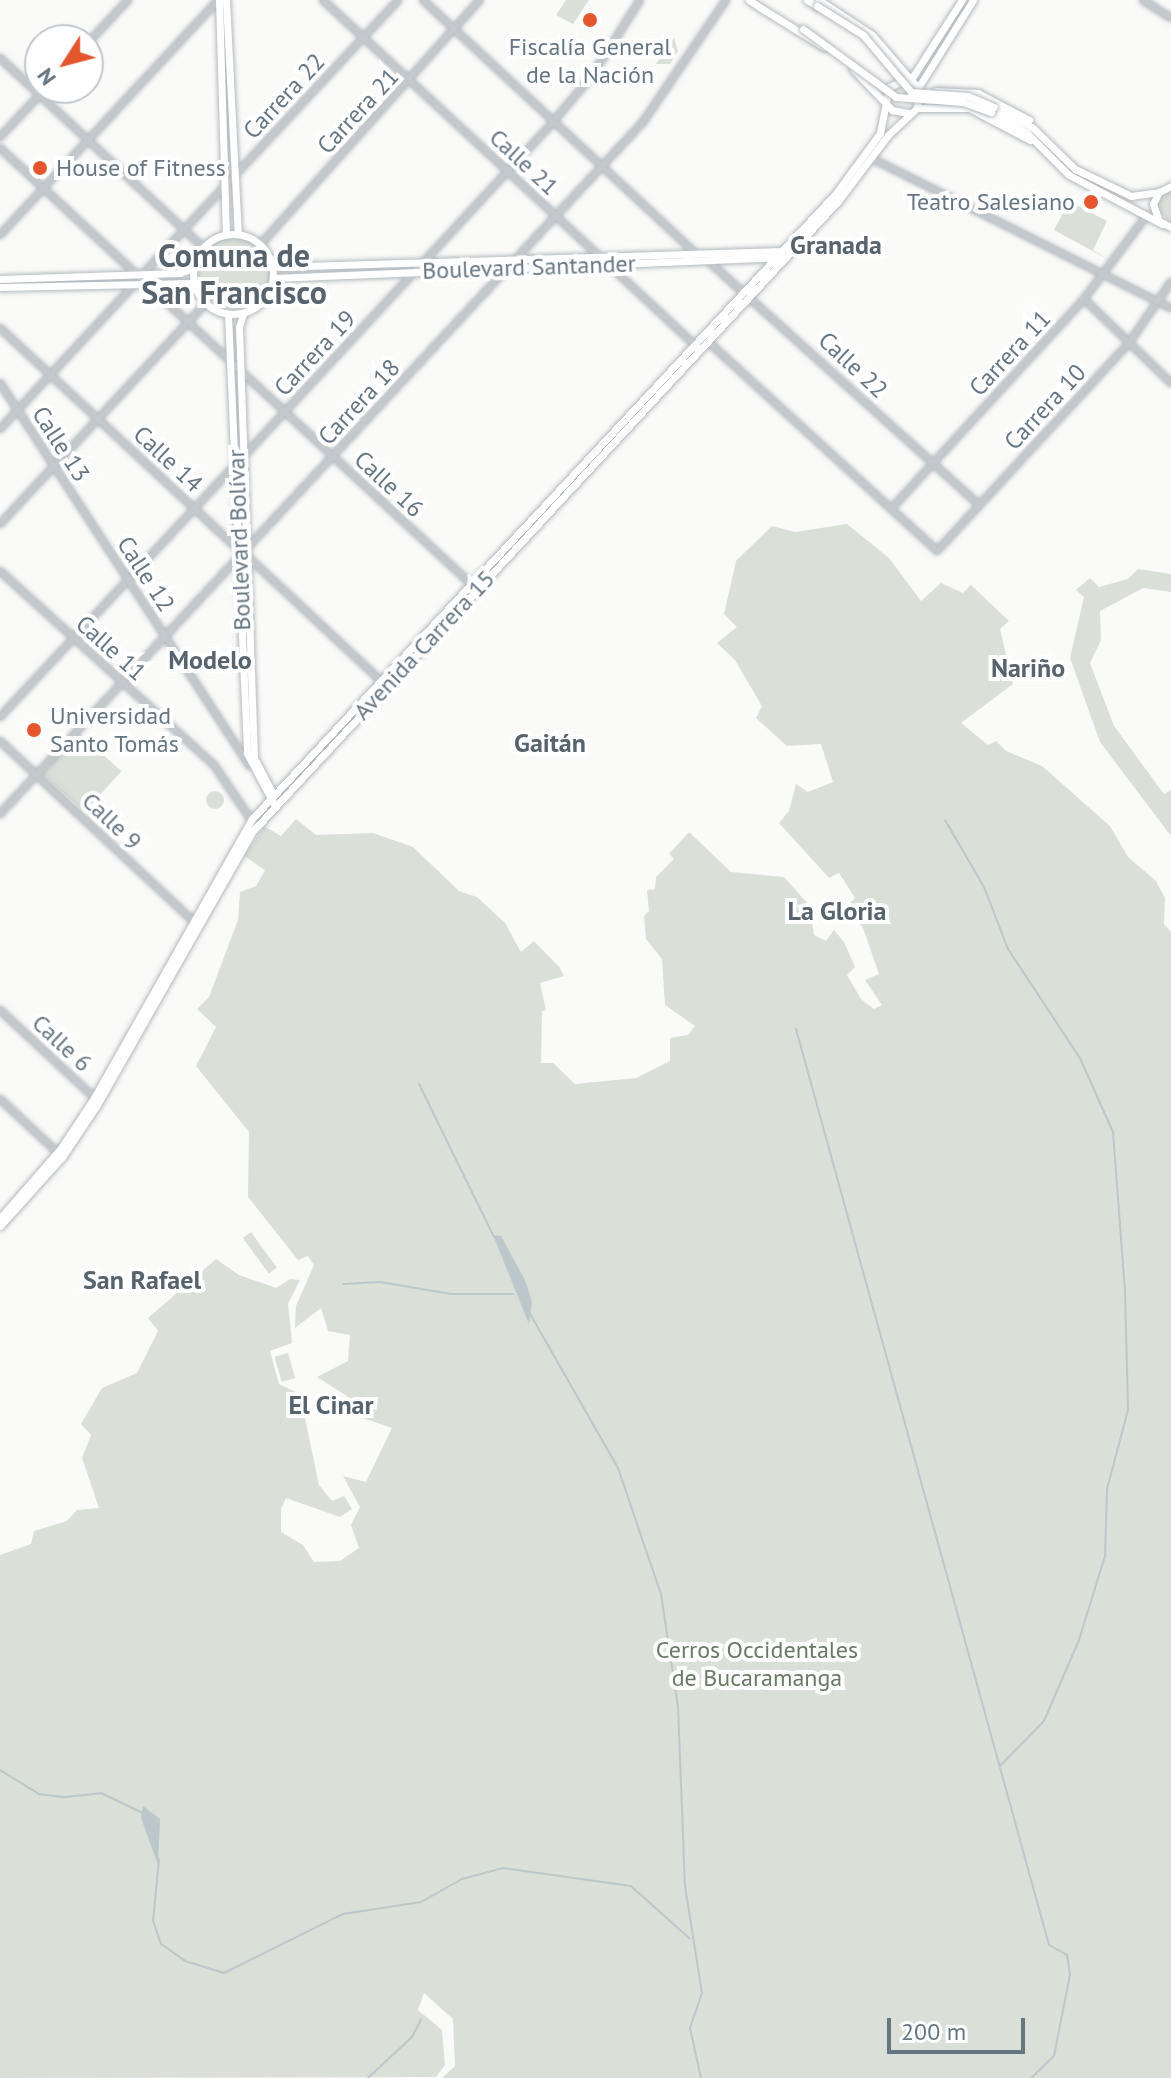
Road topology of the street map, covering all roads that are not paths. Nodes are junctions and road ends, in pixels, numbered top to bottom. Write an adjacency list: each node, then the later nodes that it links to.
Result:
1 (128, 0): 18 (street)
2 (219, 0): 35 (street); 43 (main road)
3 (226, 0): 22 (main road)
4 (323, 0): 20 (street, Calle 21)
5 (398, 0): 20 (street, Carrera 22)
6 (423, 0): 19 (street, Calle 22)
7 (480, 0): 19 (street, Carrera 21)
8 (640, 0): 33 (street, Carrera 19)
9 (726, 0): 39 (street, Carrera 18)
10 (749, 0): 16 (main road)
11 (807, 0): 15 (main road)
12 (962, 0): 26 (main road)
13 (973, 0): 27 (main road)
14 (1143, 0): 17 (street)
15 (818, 3): 26 (main road); 32 (main road, bridge)
16 (761, 8): 28 (main road); 32 (main road, bridge)
17 (1171, 18)
18 (104, 26)
19 (457, 32): 25 (street, Carrera 21); 33 (street, Calle 22)
20 (363, 37): 25 (street, Calle 21); 41 (street, Carrera 22)
21 (0, 58): 24 (street)
22 (229, 70): 23 (main road); 41 (main road)
23 (237, 76)
24 (24, 81)
25 (411, 81): 40 (street, Calle 21); 54 (street, Carrera 21)
26 (910, 81): 27 (main road); 28 (main road)
27 (918, 88): 31 (main road); 37 (main road)
28 (886, 101): 31 (main road); 57 (main road, Avenida Carrera 15)
29 (31, 104): 34 (street)
30 (49, 104): 35 (street)
31 (914, 110): 37 (main road); 38 (main road, Avenida Carrera 15)
32 (992, 110): 37 (main road)
33 (553, 122): 39 (street, Calle 22); 40 (street, Carrera 19)
34 (0, 137)
35 (88, 140): 44 (street); 50 (street)
36 (0, 148): 44 (street, Calle 16)
37 (1050, 150): 45 (main road); 46 (main road)
38 (871, 158): 57 (main road, Avenida Carrera 15); 65 (street)
39 (601, 166): 47 (street, Carrera 18); 56 (street, Calle 22)
40 (508, 171): 47 (street, Calle 21); 64 (street, Carrera 19)
41 (233, 178): 43 (street, Carrera 22); 52 (main road)
42 (1170, 185): 45 (main road)
43 (225, 187): 50 (street, Carrera 22); 51 (main road)
44 (43, 188): 53 (street); 66 (street, Calle 16)
45 (1159, 192): 48 (main road)
46 (1147, 215): 48 (main road); 65 (street, Carrera 11)
47 (555, 216): 58 (street, Calle 21); 60 (street, Carrera 18)
48 (1162, 224): 49 (main road)
49 (1171, 227)
50 (185, 230): 55 (street); 66 (street, Carrera 22)
51 (226, 234): 52 (main road); 55 (main road)
52 (238, 234): 54 (main road)
53 (0, 235)
54 (260, 245): 62 (main road)
55 (203, 247): 63 (main road)
56 (698, 254): 57 (main road, Boulevard Santander); 58 (main road, Boulevard Santander); 59 (street, Calle 22)
57 (781, 255): 59 (main road, Boulevard Santander); 72 (main road, Avenida Carrera 15)
58 (600, 257): 60 (main road, Boulevard Santander); 61 (street, Calle 21)
59 (707, 260): 61 (main road, Boulevard Santander); 72 (street, Calle 22)
60 (511, 264): 61 (main road, Boulevard Santander); 64 (main road, Boulevard Santander); 94 (street, Carrera 18)
61 (607, 264): 83 (street, Calle 21)
62 (273, 267): 64 (main road, Boulevard Santander); 67 (main road)
63 (193, 268): 66 (main road); 70 (main road)
64 (419, 268): 67 (main road, Boulevard Santander); 90 (street, Carrera 19)
65 (1105, 274): 74 (street, Carrera 11); 76 (street)
66 (140, 278): 68 (main road); 70 (main road); 71 (main road); 79 (street, Calle 16); 86 (street, Carrera 22)
67 (273, 278): 77 (main road)
68 (0, 279)
69 (1171, 282): 76 (street, Carrera 10)
70 (193, 283): 75 (main road)
71 (0, 287)
72 (747, 295): 81 (main road, Avenida Carrera 15); 95 (street, Calle 22)
73 (1171, 295): 76 (street, Carrera 10)
74 (1084, 299): 82 (street); 95 (street, Carrera 11)
75 (205, 304): 78 (main road); 79 (street)
76 (1166, 304): 82 (street, Carrera 10)
77 (243, 314): 78 (main road); 85 (main road, Boulevard Bolívar)
78 (228, 315): 84 (main road, Boulevard Bolívar)
79 (188, 322): 84 (street, Calle 16); 91 (street)
80 (0, 328): 86 (street, Calle 14)
81 (705, 339): 83 (main road, Avenida Carrera 15); 100 (street)
82 (1129, 343): 88 (street); 98 (street, Carrera 10)
83 (697, 348): 106 (main road, Avenida Carrera 15); 115 (main road, Avenida Carrera 15)
84 (233, 364): 85 (street, Calle 16); 96 (main road, Boulevard Bolívar)
85 (240, 371): 90 (street, Calle 16); 93 (main road, Boulevard Bolívar)
86 (50, 374): 89 (street, Carrera 22); 91 (street, Calle 14)
87 (0, 383): 89 (street, Calle 13)
88 (1171, 383)
89 (17, 410): 92 (street, Carrera 22); 97 (street, Calle 13)
90 (285, 412): 93 (street, Carrera 19); 94 (street, Calle 16)
91 (98, 419): 97 (street); 99 (street, Calle 14)
92 (0, 429)
93 (244, 456): 96 (street, Carrera 19); 103 (main road, Boulevard Bolívar)
94 (333, 457): 103 (street, Carrera 18); 106 (street, Calle 16)
95 (933, 463): 98 (street, Calle 22); 100 (street, Carrera 11)
96 (236, 464): 99 (street, Carrera 19); 103 (main road, Boulevard Bolívar)
97 (54, 466): 101 (street, Calle 13); 102 (street)
98 (979, 505): 100 (street, Carrera 10)
99 (195, 508): 103 (street, Calle 14); 105 (street, Carrera 19)
100 (891, 509)
101 (91, 523): 105 (street, Calle 12)
102 (0, 524)
103 (243, 553): 107 (street, Carrera 18); 109 (street, Calle 14); 113 (main road, Boulevard Bolívar); 115 (main road, Boulevard Bolívar)
104 (0, 571): 108 (street, Calle 11)
105 (128, 580): 107 (street, Calle 12); 108 (street, Carrera 19)
106 (472, 585): 109 (main road, Avenida Carrera 15)
107 (165, 637): 110 (street, Carrera 18); 113 (street, Calle 12)
108 (73, 639): 110 (street, Calle 11); 111 (street, Carrera 19)
109 (382, 682): 115 (main road, Avenida Carrera 15)
110 (121, 684): 114 (street, Carrera 18); 117 (street, Calle 11)
111 (0, 717)
112 (0, 741): 114 (street, Calle 9)
113 (250, 766): 115 (main road, Boulevard Bolívar)
114 (36, 775): 116 (street, Carrera 18); 118 (street, Calle 9)
115 (275, 801): 117 (main road, Avenida Carrera 15)
116 (0, 814)
117 (254, 823): 118 (main road, Avenida Carrera 15)
118 (196, 925): 121 (main road, Avenida Carrera 15)
119 (0, 1010): 121 (street, Calle 6)
120 (0, 1099): 122 (street)
121 (96, 1100): 122 (main road, Avenida Carrera 15); 124 (main road, Avenida Carrera 15)
122 (57, 1152): 123 (main road, Avenida Carrera 15)
123 (0, 1218)
124 (0, 1226)

